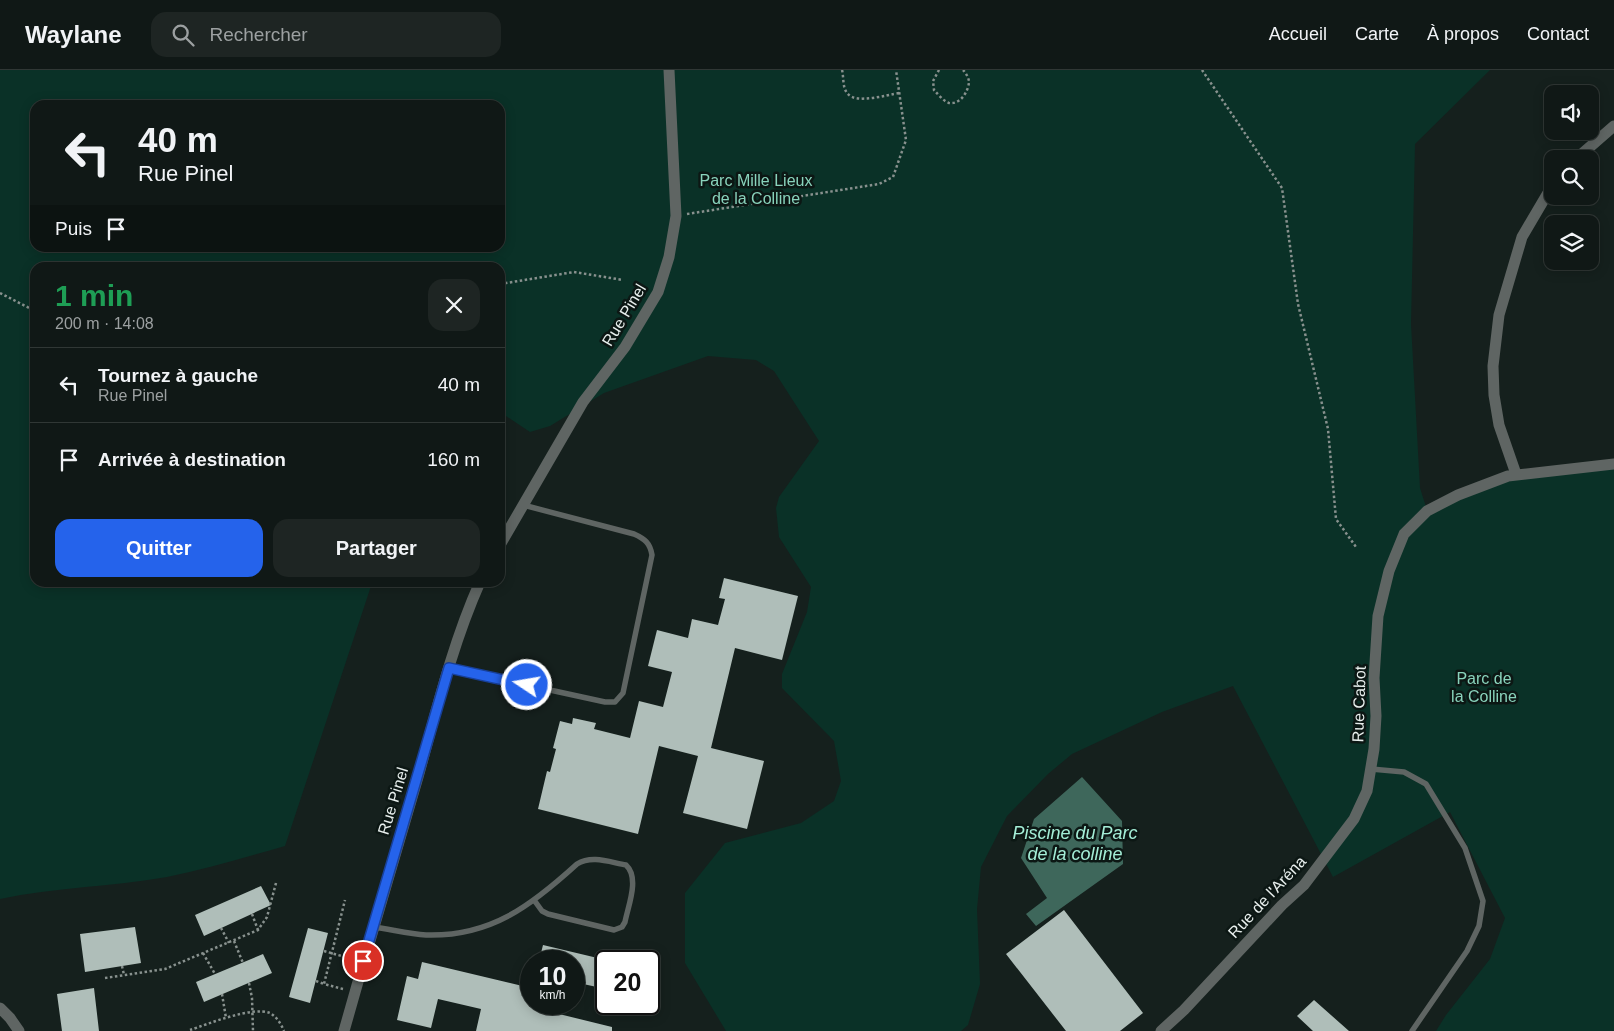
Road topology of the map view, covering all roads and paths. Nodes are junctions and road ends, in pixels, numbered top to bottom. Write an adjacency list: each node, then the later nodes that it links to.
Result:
1 (668, 70): 11 (street, Rue Pinel)
2 (842, 70): 7 (path)
3 (896, 70): 7 (path)
4 (939, 70): 5 (path)
5 (963, 70)
6 (1202, 70): 20 (path)
7 (899, 93): 11 (path)
8 (1614, 126): 9 (street)
9 (1586, 150)
10 (1544, 200): 17 (street)
11 (676, 216): 18 (street, Rue Pinel)
12 (623, 280): 13 (path)
13 (505, 283)
14 (0, 293): 15 (path)
15 (30, 308)
16 (1614, 464): 17 (street, Rue Cabot)
17 (1516, 474): 23 (street, Rue Cabot)
18 (523, 505): 19 (street, Rue Pinel); 22 (lane)
19 (505, 536)
20 (1356, 547)
21 (478, 587): 22 (street, Rue Pinel)
22 (449, 668): 28 (street, Rue Pinel)
23 (1371, 769): 55 (street, Rue de l'Aréna); 56 (lane)
24 (276, 883): 30 (path)
25 (345, 900): 35 (path)
26 (534, 900): 26 (lane); 28 (lane)
27 (252, 914): 30 (path)
28 (373, 926): 54 (street, Rue Pinel)
29 (221, 928): 32 (path)
30 (258, 930): 31 (path)
31 (234, 941): 32 (path); 37 (path)
32 (229, 943): 34 (path)
33 (324, 951): 35 (path)
34 (203, 953): 39 (path); 40 (path)
35 (332, 953): 36 (path); 44 (path)
36 (352, 959)
37 (242, 963)
38 (122, 966): 40 (path)
39 (215, 974)
40 (124, 975): 41 (path)
41 (105, 978)
42 (316, 981): 44 (path)
43 (248, 983): 48 (path)
44 (324, 984): 45 (path)
45 (343, 989)
46 (222, 994): 49 (path)
47 (0, 1008): 51 (street)
48 (251, 1012): 49 (path); 52 (path); 53 (path)
49 (226, 1018): 50 (path)
50 (190, 1030)
51 (19, 1031)
52 (253, 1031)
53 (284, 1031)
54 (344, 1031)
55 (1161, 1031)
56 (1412, 1031)

